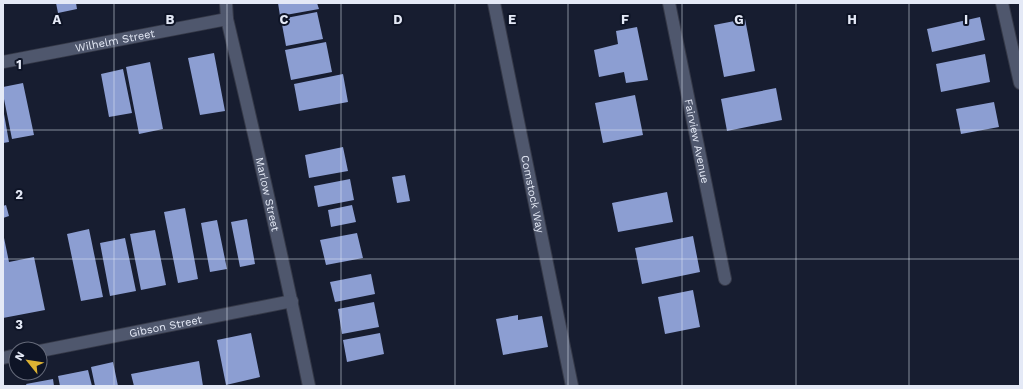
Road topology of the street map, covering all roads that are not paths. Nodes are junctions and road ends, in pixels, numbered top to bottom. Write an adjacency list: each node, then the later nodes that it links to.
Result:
1 (226, 3): 5 (street, Marlow Street)
2 (494, 3): 12 (street, Comstock Way)
3 (669, 3): 8 (street, Fairview Avenue)
4 (1002, 3): 7 (street)
5 (227, 19): 6 (street, Wilhelm Street); 9 (street, Marlow Street)
6 (3, 62)
7 (1020, 83)
8 (725, 279)
9 (292, 301): 10 (street, Gibson Street); 11 (street, Marlow Street)
10 (48, 348)
11 (309, 386)
12 (572, 386)

